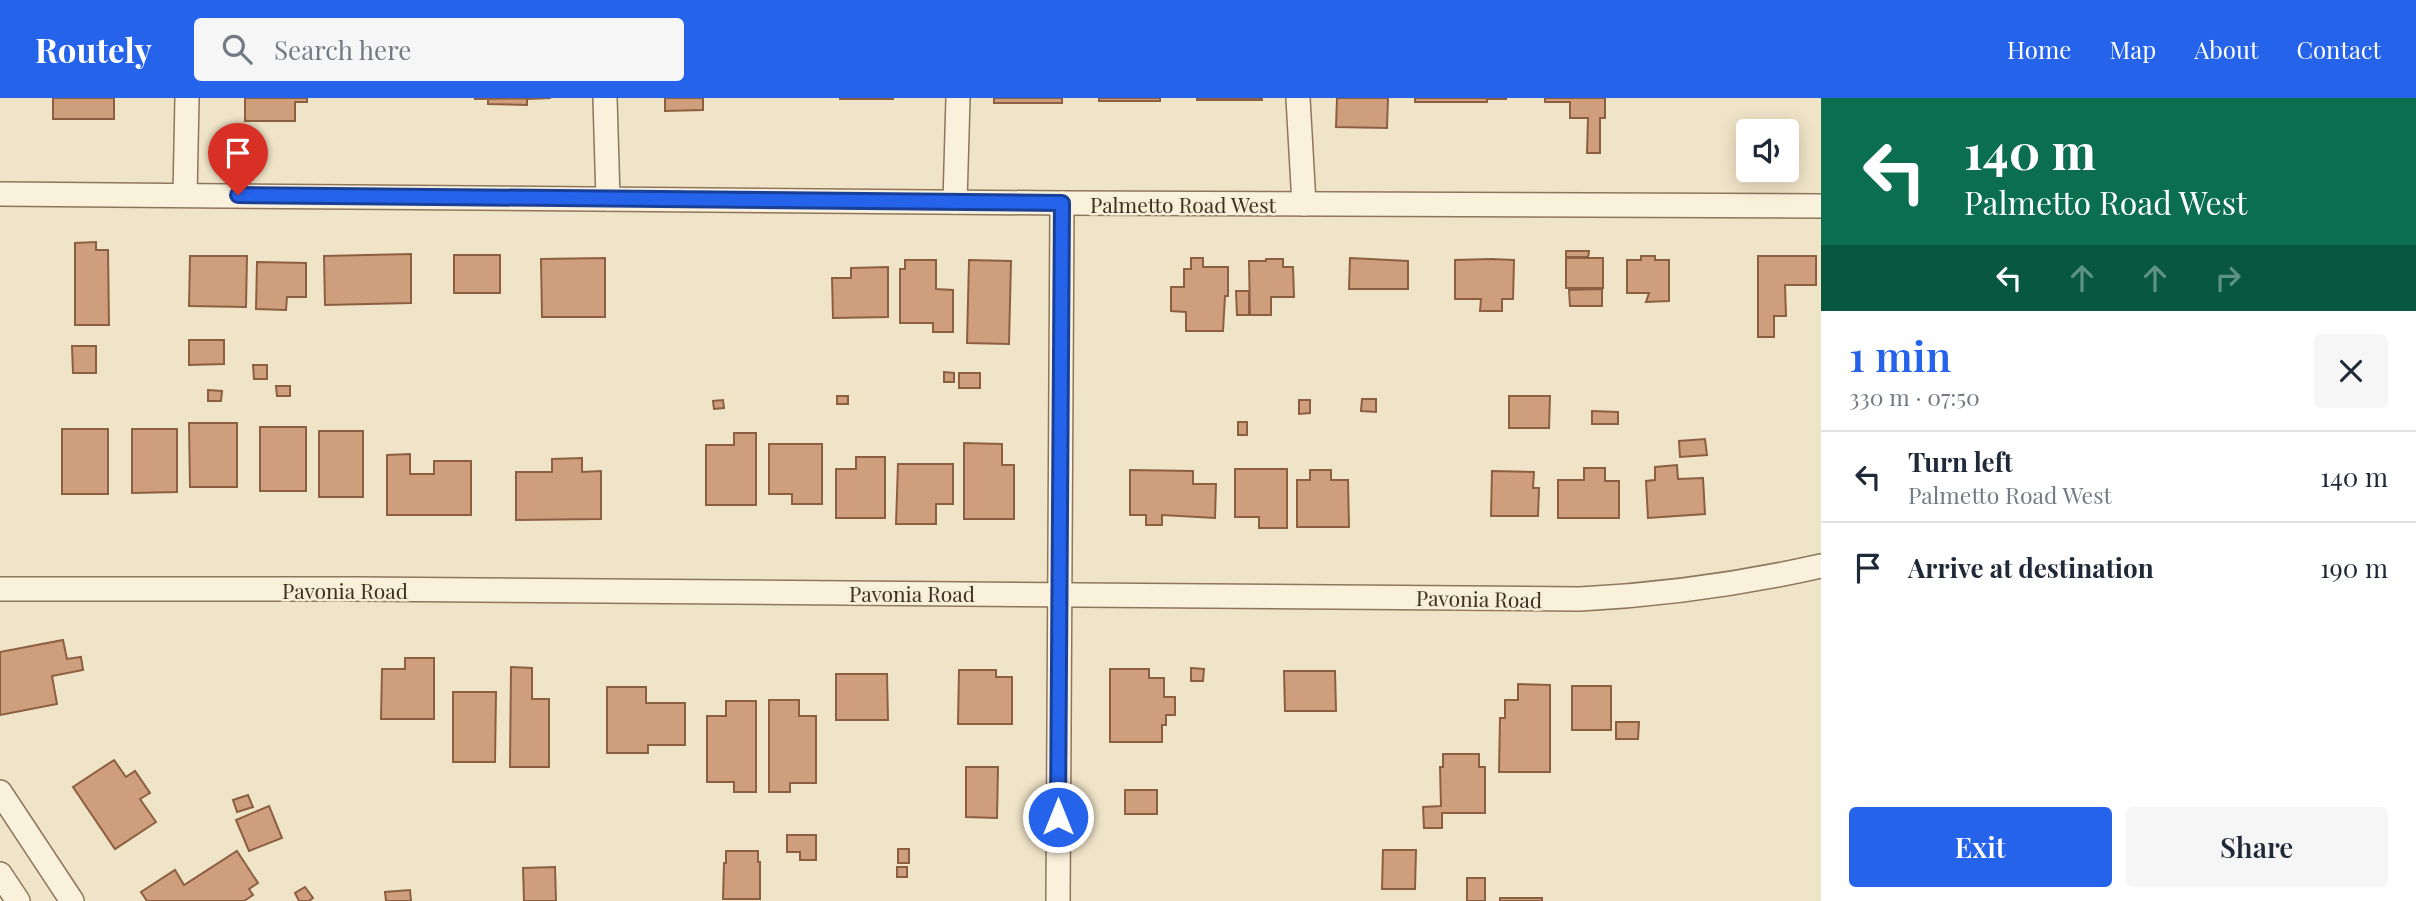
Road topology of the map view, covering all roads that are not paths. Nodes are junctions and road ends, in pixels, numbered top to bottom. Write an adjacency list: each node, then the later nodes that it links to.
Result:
1 (187, 98): 6 (street)
2 (605, 98): 7 (street)
3 (958, 98): 8 (street)
4 (1298, 98): 10 (street)
5 (0, 194): 6 (street, Palmetto Road West)
6 (185, 195): 7 (street, Palmetto Road West)
7 (608, 199): 8 (street, Palmetto Road West)
8 (955, 202): 9 (street, Palmetto Road West)
9 (1062, 203): 10 (street, Palmetto Road West); 14 (street)
10 (1304, 204): 11 (street, Palmetto Road West)
11 (1821, 206)
12 (1821, 566): 14 (street, Pavonia Road)
13 (0, 589): 14 (street, Pavonia Road)
14 (1059, 594): 19 (street)
15 (0, 792): 18 (street)
16 (0, 874): 17 (street)
17 (18, 901)
18 (72, 901)
19 (1058, 901)

